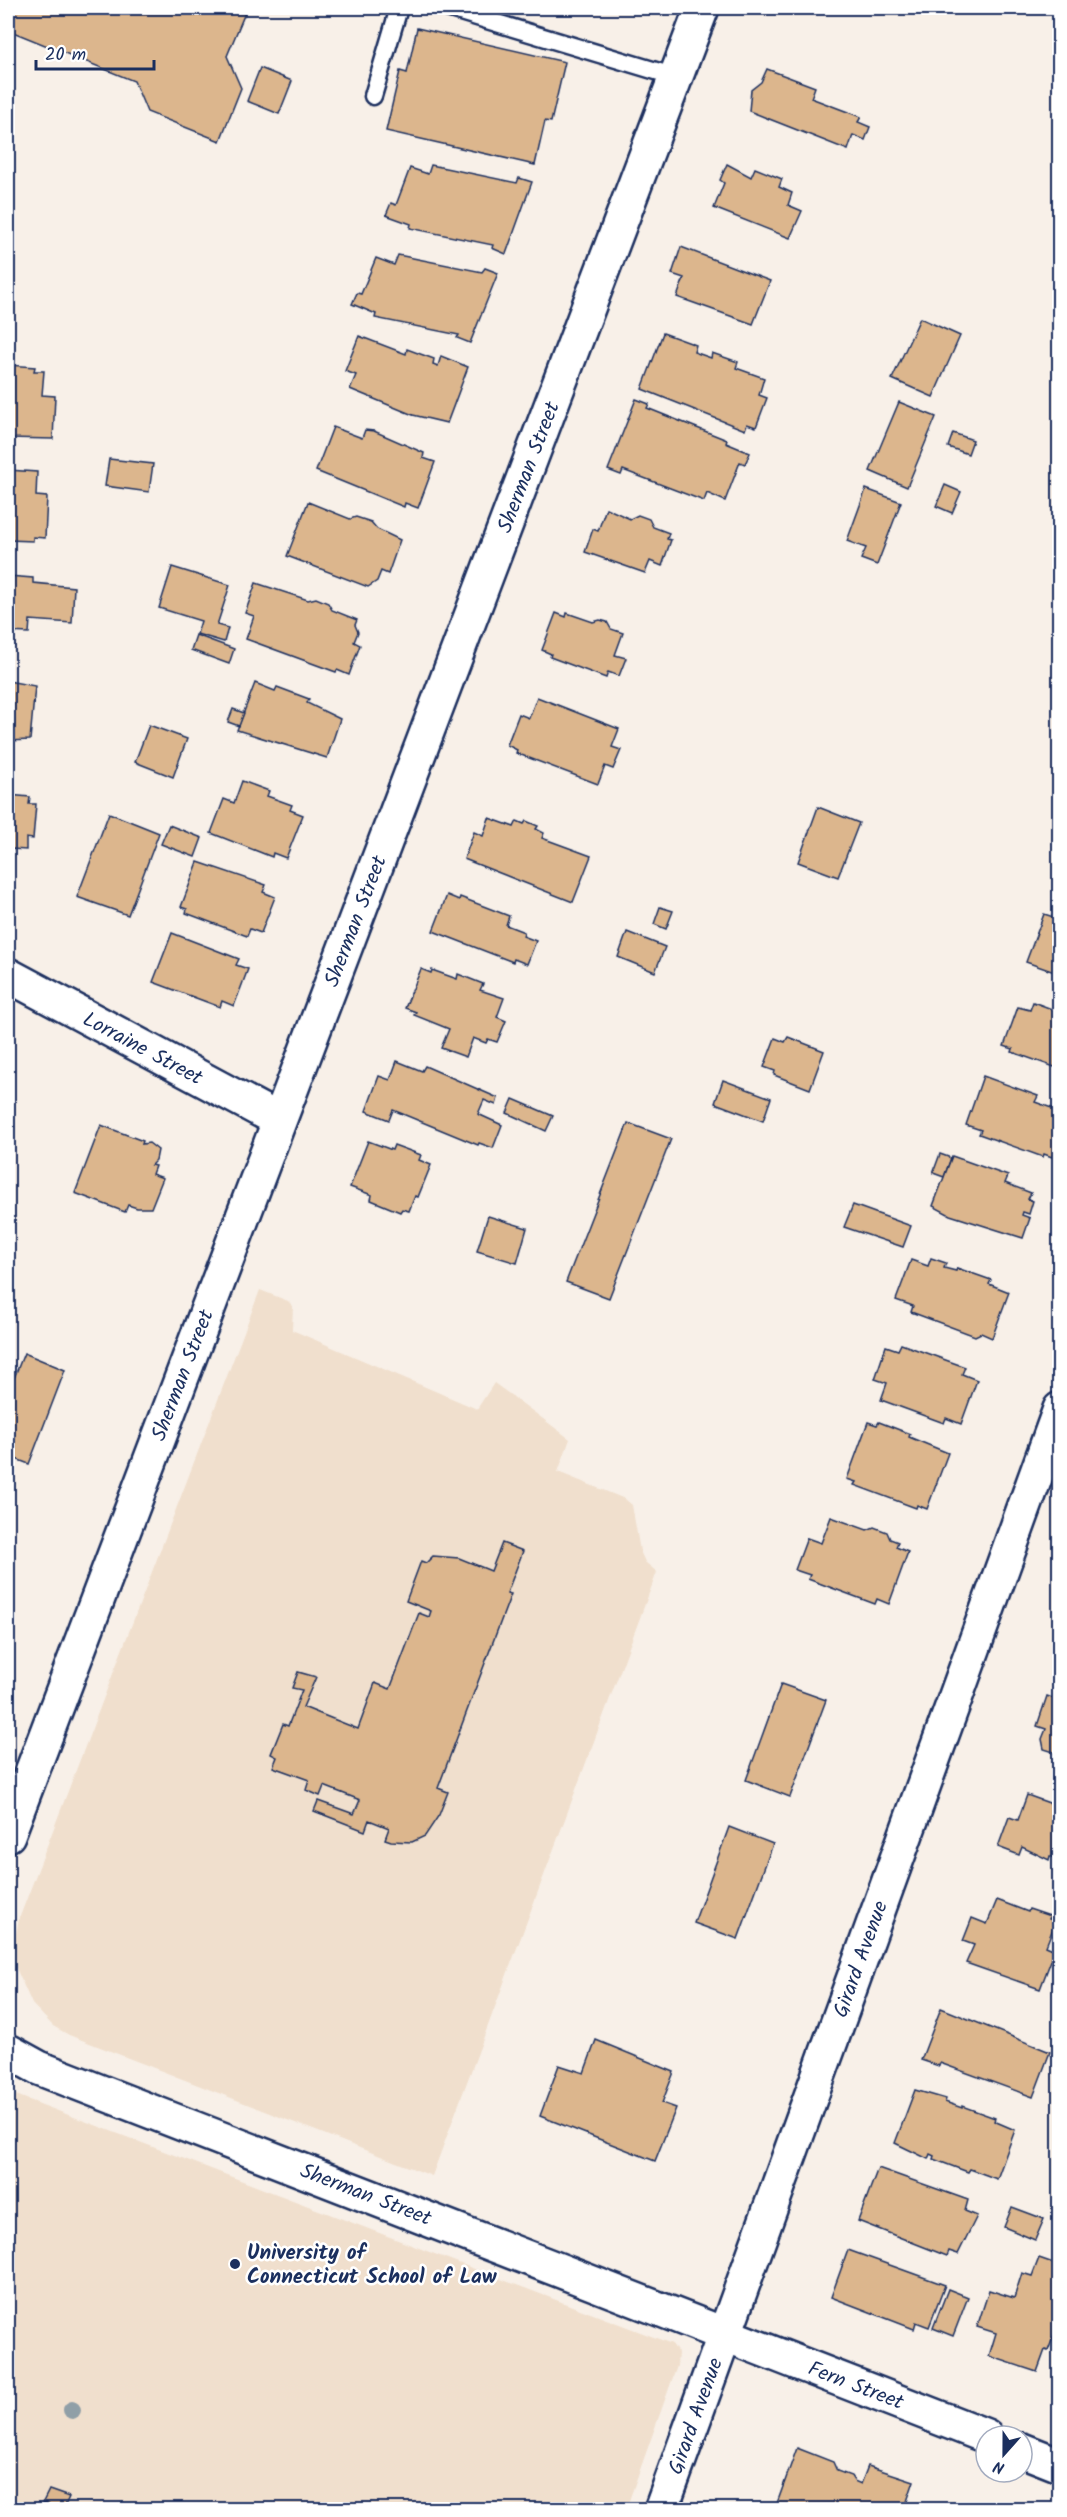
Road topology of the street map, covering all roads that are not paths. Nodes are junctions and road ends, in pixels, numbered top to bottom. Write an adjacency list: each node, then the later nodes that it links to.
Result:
1 (399, 8): 5 (lane)
2 (447, 8): 4 (lane)
3 (702, 8): 4 (street, Sherman Street)
4 (676, 77): 7 (street, Sherman Street)
5 (373, 96)
6 (8, 975): 7 (street, Lorraine Street)
7 (279, 1120): 9 (street, Sherman Street)
8 (1059, 1409): 11 (street, Girard Avenue)
9 (8, 1835)
10 (8, 2051): 11 (street, Sherman Street)
11 (725, 2334): 12 (street, Fern Street); 15 (street, Girard Avenue)
12 (974, 2431)
13 (1034, 2455): 14 (street)
14 (1059, 2465)
15 (661, 2510)

